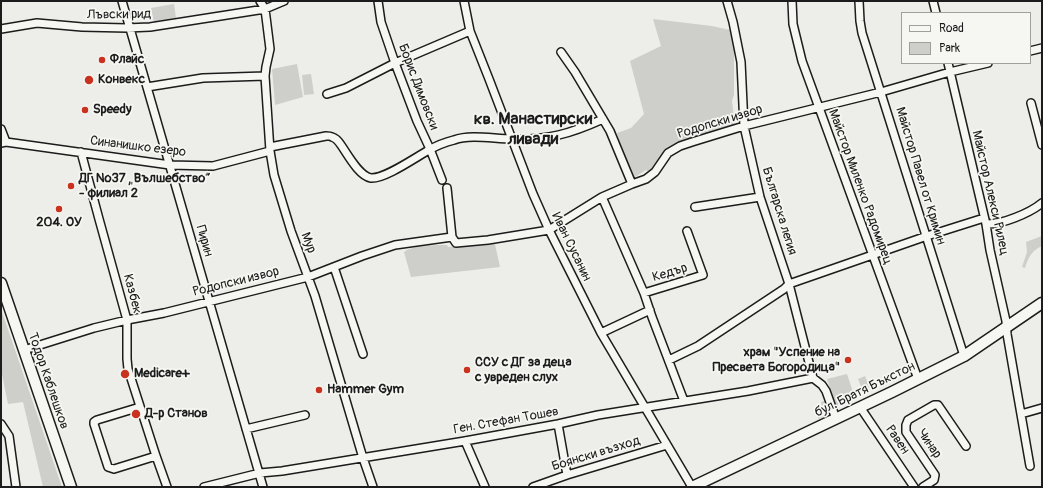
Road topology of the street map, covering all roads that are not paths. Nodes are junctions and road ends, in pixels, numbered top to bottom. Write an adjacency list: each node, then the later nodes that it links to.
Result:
1 (122, 1): 12 (street, Пирин)
2 (260, 1): 10 (street, Мур)
3 (284, 1): 10 (street, Лъвски рид)
4 (378, 1): 18 (street, Борис Димовски)
5 (464, 1): 14 (street, Иван Сусанин)
6 (727, 1): 29 (street, Българска легия)
7 (792, 1): 27 (street, Майстор Миленко Радомирец)
8 (859, 1): 24 (street, Майстор Павел от Кримин)
9 (933, 1): 11 (street)
10 (265, 9): 12 (street, Лъвски рид); 22 (street, Мур)
11 (936, 12)
12 (130, 28): 13 (street, Лъвски рид); 23 (street, Пирин)
13 (1, 29)
14 (470, 31): 18 (street); 31 (street, Иван Сусанин)
15 (1042, 48): 16 (street)
16 (1031, 51)
17 (561, 52): 28 (street)
18 (395, 63): 25 (street); 35 (street, Борис Димовски)
19 (948, 64): 21 (street, Майстор Алекси Рилец)
20 (984, 64): 21 (street, Родопски извор)
21 (950, 72): 24 (street, Родопски извор); 45 (street, Майстор Алекси Рилец)
22 (266, 76): 23 (street); 34 (street, Мур)
23 (147, 87): 37 (street, Пирин)
24 (881, 92): 27 (street, Родопски извор); 48 (street, Майстор Павел от Кримин)
25 (327, 94)
26 (1031, 103): 33 (street)
27 (818, 107): 29 (street, Родопски извор); 50 (street, Майстор Миленко Радомирец)
28 (603, 119): 31 (street); 39 (street)
29 (744, 126): 39 (street, Родопски извор); 42 (street, Българска легия)
30 (1, 129): 32 (street)
31 (512, 139): 35 (street); 46 (street, Иван Сусанин)
32 (4, 143): 36 (street, Синанишко езеро)
33 (1042, 146)
34 (270, 149): 35 (street, Синанишко езеро); 37 (street, Синанишко езеро); 52 (street, Мур)
35 (430, 149): 38 (street, Борис Димовски)
36 (81, 152): 37 (street, Синанишко езеро); 59 (street, Казбек)
37 (170, 165): 56 (street, Пирин)
38 (442, 180)
39 (632, 184): 41 (street, Родопски извор)
40 (447, 188): 49 (street)
41 (602, 197): 46 (street, Родопски извор); 55 (street)
42 (760, 197): 44 (street); 53 (street, Българска легия)
43 (1042, 203): 45 (street)
44 (695, 207)
45 (985, 221): 48 (street); 60 (street, Майстор Алекси Рилец)
46 (549, 230): 49 (street, Родопски извор); 61 (street, Иван Сусанин)
47 (687, 230): 55 (street, Кедър)
48 (927, 236): 50 (street); 64 (street, Майстор Павел от Кримин)
49 (454, 240): 51 (street, Родопски извор)
50 (872, 255): 53 (street); 67 (street, Майстор Миленко Радомирец)
51 (334, 267): 52 (street, Родопски извор); 63 (street)
52 (308, 277): 56 (street, Родопски извор); 83 (street, Мур)
53 (790, 284): 65 (street); 66 (street, Българска легия)
54 (2, 287): 62 (street, Тодор Каблешков)
55 (644, 294): 58 (street)
56 (209, 301): 59 (street, Родопски извор); 78 (street, Пирин)
57 (1042, 303): 60 (street, бул. Братя Бъкстон)
58 (650, 310): 61 (street); 65 (street)
59 (128, 320): 62 (street, Родопски извор); 69 (street, Казбек)
60 (1006, 329): 64 (street, бул. Братя Бъкстон); 73 (street, Майстор Алекси Рилец)
61 (601, 333): 71 (street, Иван Сусанин)
62 (24, 350): 88 (street, Тодор Каблешков)
63 (363, 354)
64 (964, 356): 67 (street, бул. Братя Бъкстон)
65 (669, 360): 68 (street)
66 (813, 378): 68 (street, Ген. Стефан Тошев); 75 (street, Българска легия)
67 (918, 379): 70 (street, бул. Братя Бъкстон)
68 (684, 401): 71 (street, Ген. Стефан Тошев)
69 (140, 407): 82 (street, Казбек); 82 (street)
70 (860, 407): 75 (street, бул. Братя Бъкстон); 96 (street, Равен)
71 (645, 408): 77 (street, Ген. Стефан Тошев); 80 (street, Иван Сусанин)
72 (1042, 408): 73 (street)
73 (1021, 414): 84 (street, Майстор Алекси Рилец)
74 (304, 415): 78 (street)
75 (836, 419): 95 (street, бул. Братя Бъкстон)
76 (1, 424): 87 (street)
77 (558, 424): 79 (street, Ген. Стефан Тошев); 86 (street)
78 (246, 429): 85 (street, Пирин)
79 (465, 441): 83 (street, Ген. Стефан Тошев); 93 (street)
80 (667, 445): 86 (street, Боянски възход); 95 (street, Иван Сусанин)
81 (966, 446): 97 (street, Чинар)
82 (156, 456): 89 (street, Казбек)
83 (363, 458): 85 (street, Ген. Стефан Тошев); 92 (street, Мур)
84 (1030, 466)
85 (260, 473): 90 (street, Ген. Стефан Тошев); 91 (street, Пирин)
86 (567, 475): 94 (street, Боянски възход)
87 (16, 487)
88 (71, 487)
89 (167, 487)
90 (204, 487)
91 (263, 487)
92 (373, 487)
93 (483, 487)
94 (533, 487)
95 (692, 487)
96 (914, 487)
97 (922, 487)

